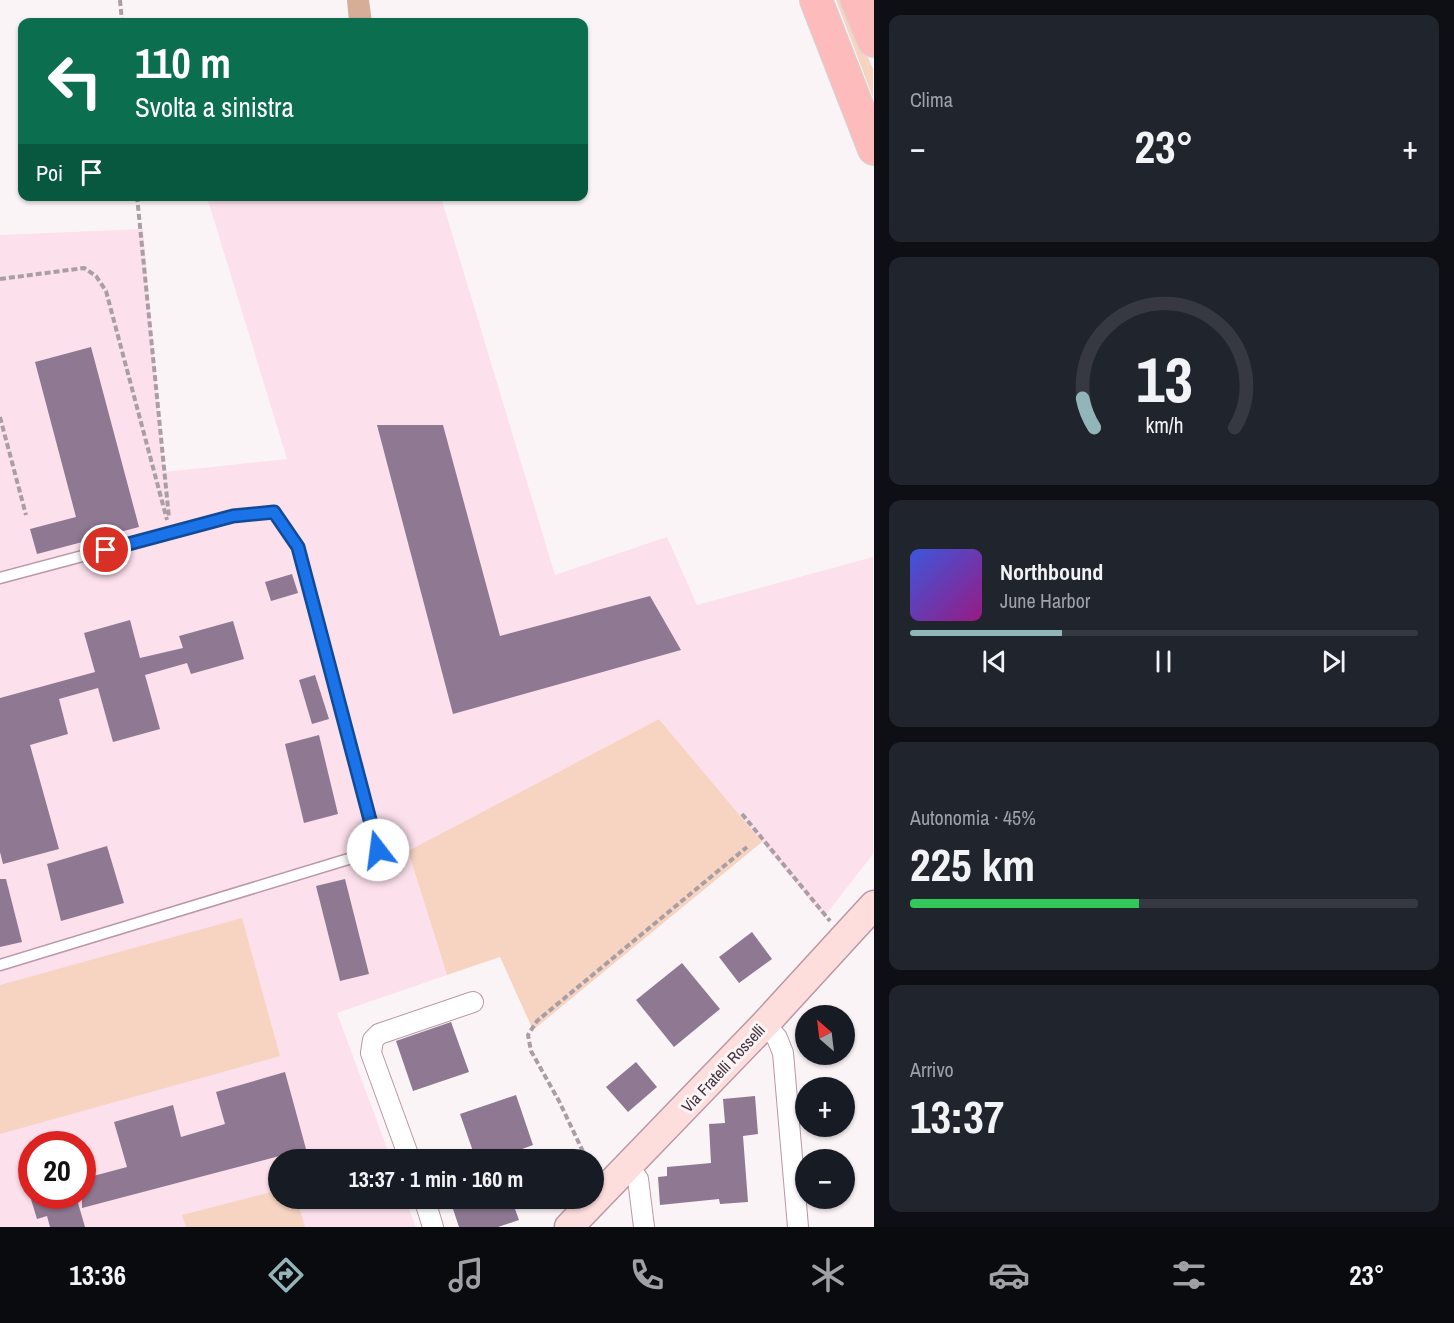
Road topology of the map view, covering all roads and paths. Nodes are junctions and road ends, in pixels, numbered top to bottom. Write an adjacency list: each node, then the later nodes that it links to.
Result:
1 (120, 0): 4 (path)
2 (816, 0): 6 (main road)
3 (856, 0): 5 (main road)
4 (122, 18)
5 (873, 41)
6 (873, 149)
7 (137, 201): 11 (path)
8 (0, 279): 11 (path)
9 (0, 417): 10 (path)
10 (26, 515)
11 (170, 532): 12 (lane); 17 (lane)
12 (0, 578)
13 (742, 814): 16 (path)
14 (747, 847): 21 (path)
15 (873, 905): 16 (street, Via Fratelli Rosselli)
16 (844, 938): 19 (street, Via Fratelli Rosselli)
17 (0, 965)
18 (473, 1002): 20 (street)
19 (765, 1024): 22 (street, Via Fratelli Rosselli); 27 (street)
20 (406, 1149)
21 (582, 1149)
22 (629, 1168): 25 (street, Via Fratelli Rosselli); 26 (street)
23 (428, 1209): 24 (street)
24 (434, 1227)
25 (569, 1227)
26 (644, 1227)
27 (798, 1227)

